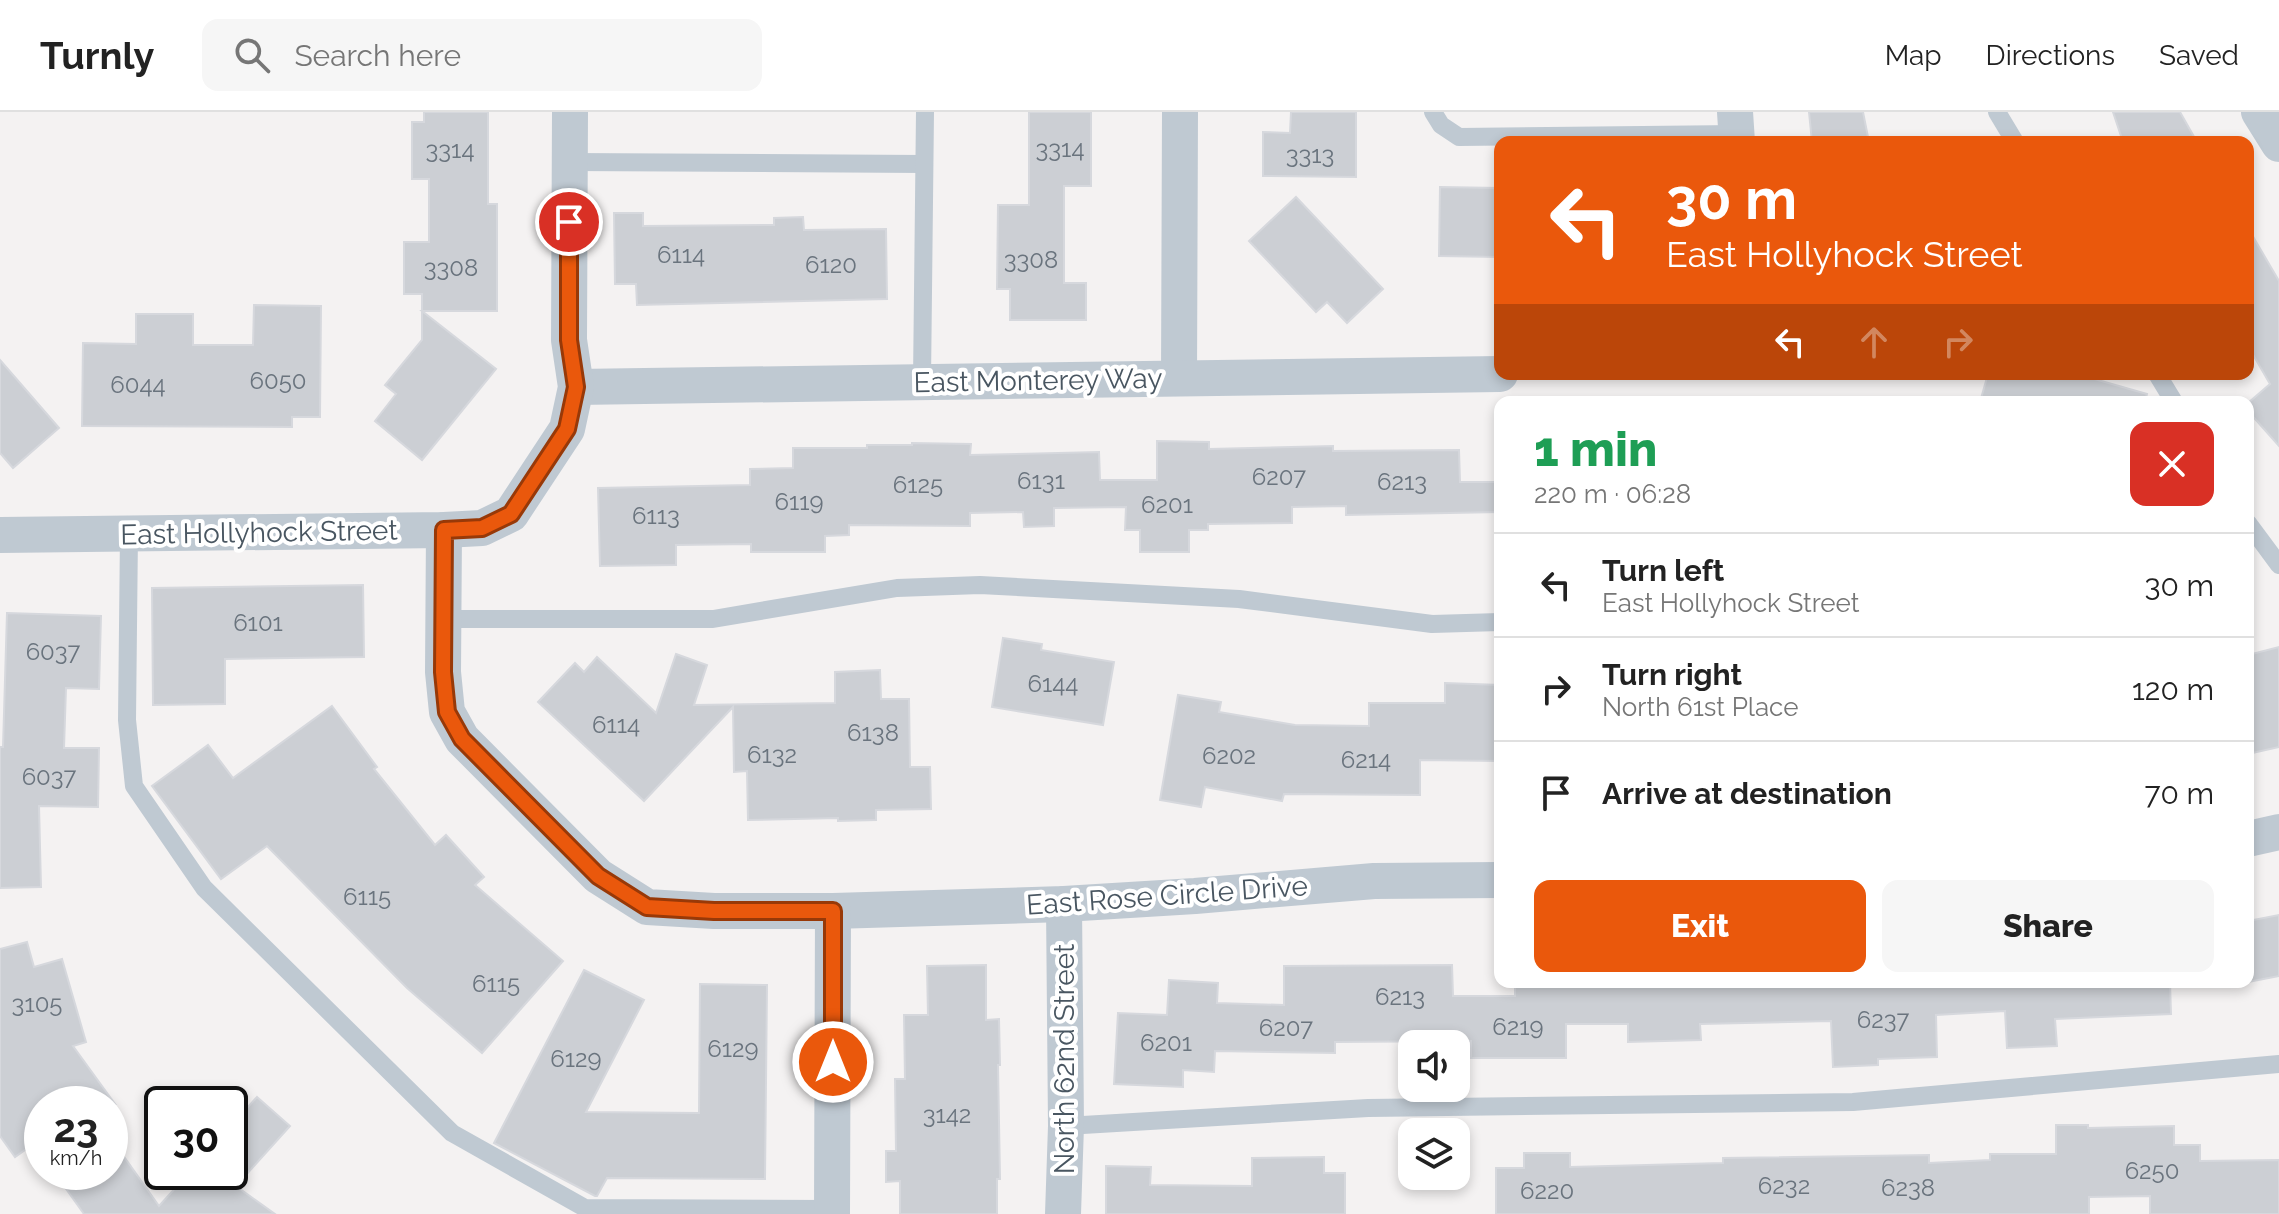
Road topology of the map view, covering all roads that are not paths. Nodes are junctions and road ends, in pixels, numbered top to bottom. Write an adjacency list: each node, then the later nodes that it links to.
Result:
1 (570, 112): 10 (street)
2 (925, 112): 11 (lane)
3 (1180, 112): 13 (street)
4 (1433, 112): 7 (lane)
5 (1997, 112): 8 (lane)
6 (2259, 112): 9 (street)
7 (1736, 129)
8 (2011, 136)
9 (2279, 144)
10 (569, 162): 11 (lane); 15 (street)
11 (924, 164): 14 (lane)
12 (1494, 374): 13 (street, East Monterey Way)
13 (1179, 378): 14 (street, East Monterey Way)
14 (922, 381): 15 (street, East Monterey Way)
15 (576, 387): 16 (street, East Hollyhock Street)
16 (444, 530): 17 (street, East Hollyhock Street); 21 (street)
17 (129, 533): 18 (street, East Hollyhock Street); 30 (lane)
18 (0, 535)
19 (2254, 535): 20 (lane)
20 (2279, 565)
21 (444, 619): 22 (lane); 27 (street)
22 (1494, 622)
23 (2279, 832): 24 (street)
24 (2254, 838)
25 (1494, 880): 26 (street, East Rose Circle Drive)
26 (1064, 904): 27 (street, East Rose Circle Drive); 29 (street, North 62nd Street)
27 (833, 911): 30 (street)
28 (2279, 1064): 29 (lane)
29 (1066, 1126): 31 (street, North 62nd Street)
30 (832, 1212)
31 (1063, 1214)

